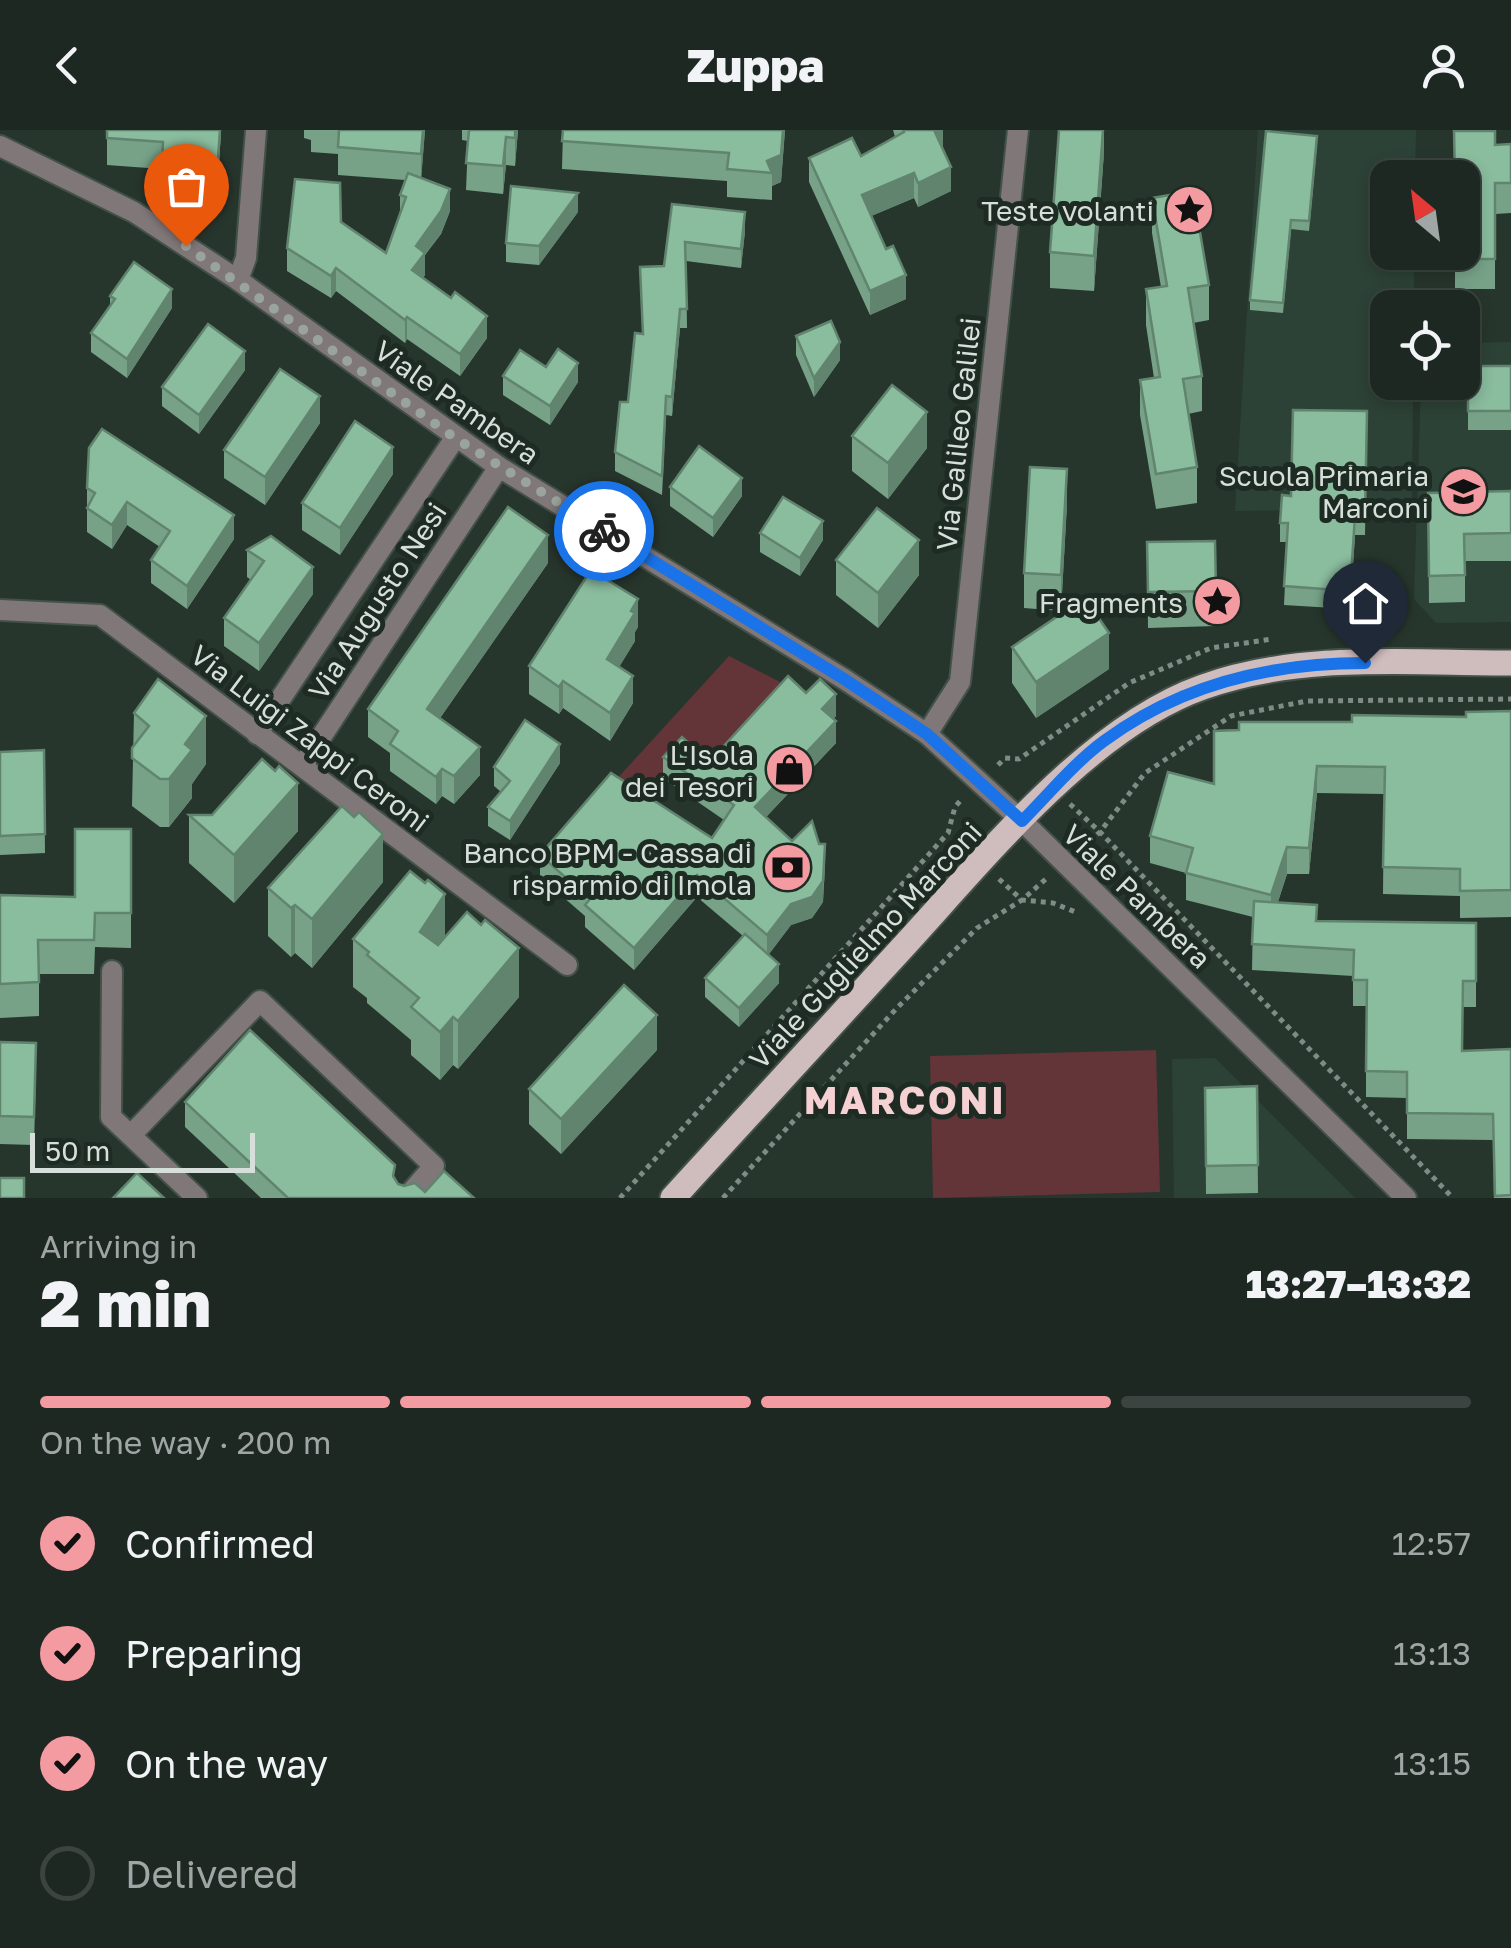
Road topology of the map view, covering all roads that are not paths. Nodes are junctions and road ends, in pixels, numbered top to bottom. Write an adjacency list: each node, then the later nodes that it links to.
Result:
1 (256, 130): 4 (street)
2 (1018, 130): 10 (street, Via Galileo Galilei)
3 (0, 146): 4 (street, Viale Pambera)
4 (238, 280): 5 (street, Viale Pambera)
5 (455, 438): 6 (street, Viale Pambera); 9 (street, Via Augusto Nesi)
6 (498, 467): 10 (street, Viale Pambera); 11 (street, Via Augusto Nesi)
7 (0, 610): 9 (street, Via Luigi Zappi Ceroni)
8 (1511, 664): 12 (main road, Viale Guglielmo Marconi)
9 (257, 734): 11 (street, Via Luigi Zappi Ceroni)
10 (927, 734): 12 (street, Viale Pambera)
11 (302, 766): 13 (street, Via Luigi Zappi Ceroni)
12 (1022, 821): 18 (main road, Viale Guglielmo Marconi); 19 (street, Viale Pambera)
13 (567, 965)
14 (112, 971): 15 (street)
15 (131, 1136): 16 (street); 17 (street)
16 (198, 1198)
17 (406, 1198)
18 (673, 1198)
19 (1406, 1198)

